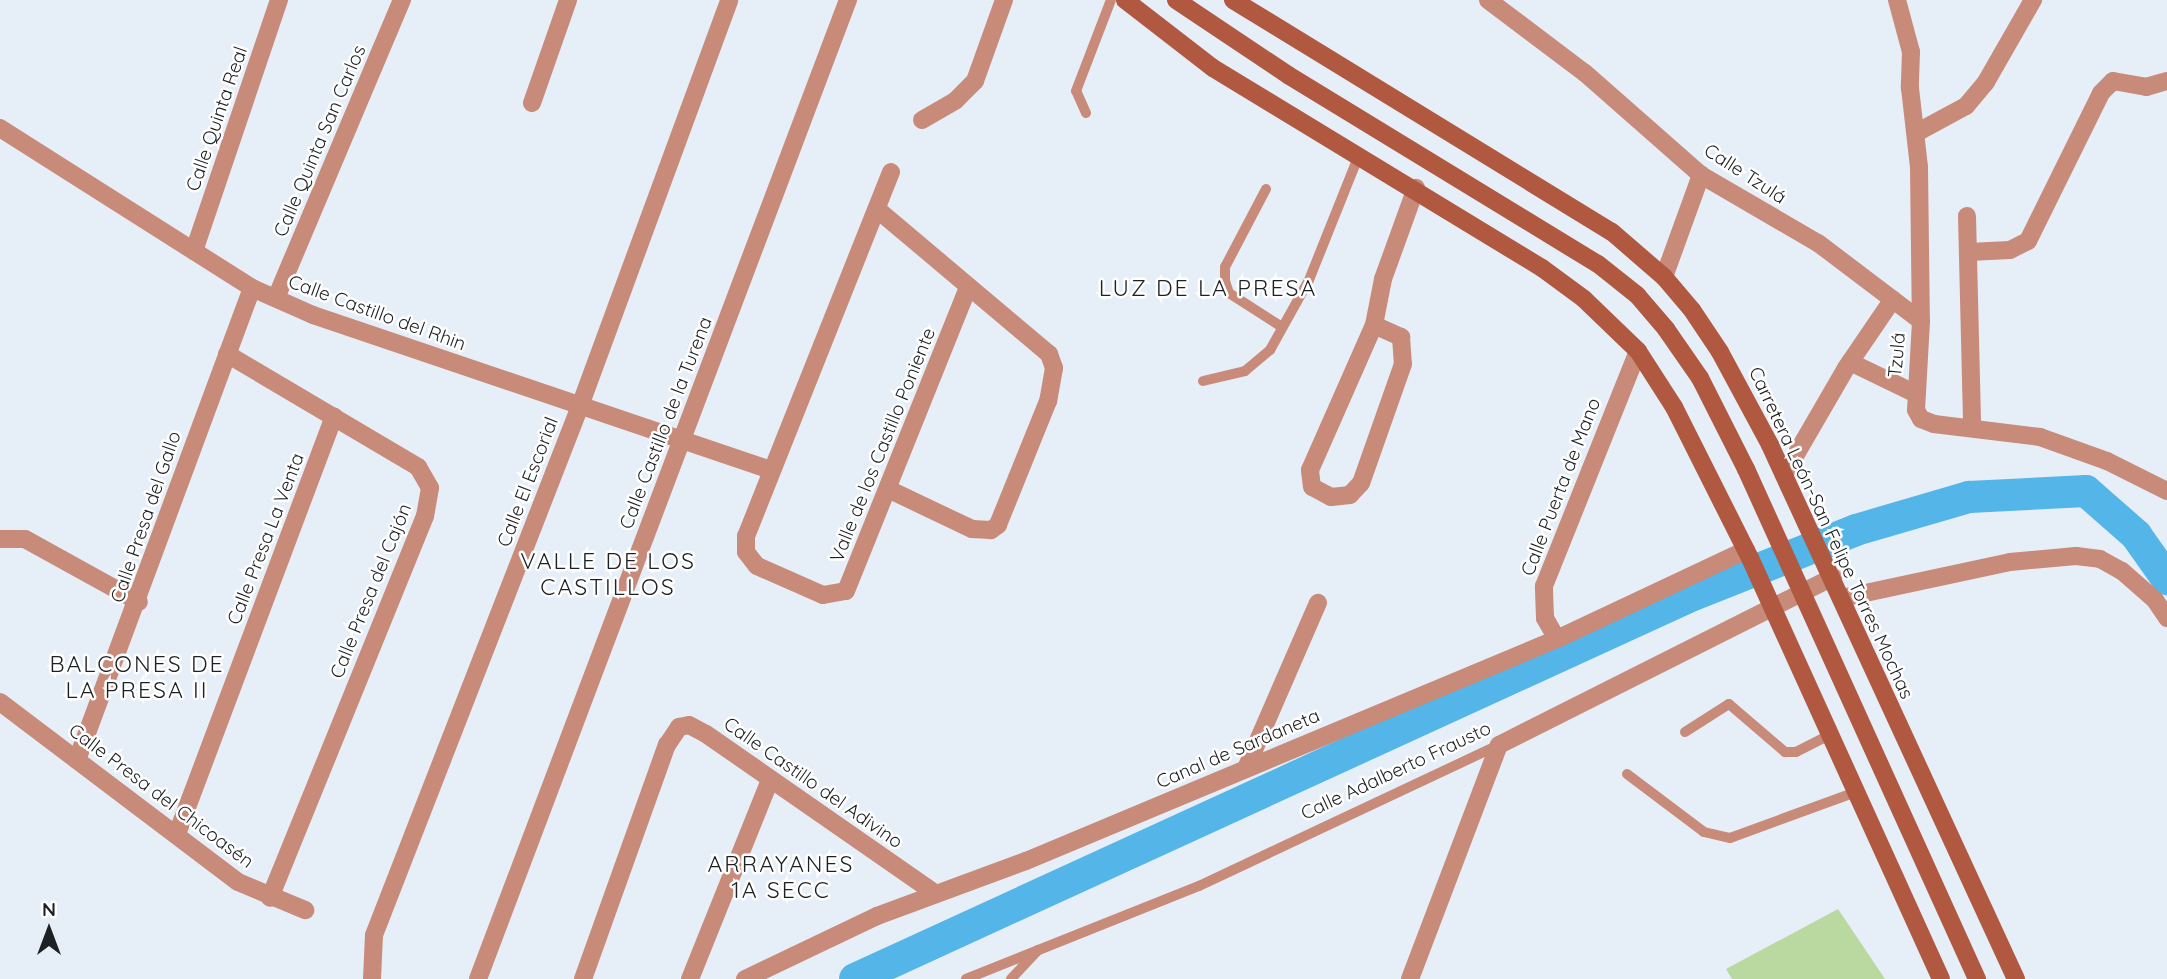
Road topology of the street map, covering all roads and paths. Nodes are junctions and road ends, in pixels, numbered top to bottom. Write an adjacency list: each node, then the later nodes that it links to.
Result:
1 (279, 0): 27 (street, Calle Quinta Real)
2 (402, 0): 32 (street, Calle Quinta San Carlos)
3 (568, 0): 15 (street)
4 (729, 0): 42 (street, Calle El Escorial)
5 (848, 0): 45 (street, Calle Castillo de la Turena)
6 (1004, 0): 17 (street)
7 (1111, 0): 16 (lane)
8 (1125, 0): 20 (main road)
9 (1176, 0): 53 (main road)
10 (1233, 0): 29 (main road, Carretera León-San Felipe Torres Mochas)
11 (1488, 0): 22 (street, Calle Tzulá)
12 (1897, 0): 19 (street, Tzulá)
13 (2034, 0): 19 (street)
14 (2167, 81): 28 (street)
15 (532, 103)
16 (1086, 113)
17 (922, 120)
18 (0, 128): 27 (street, Calle Castillo del Rhin)
19 (1916, 133): 34 (street, Tzulá)
20 (1359, 155): 23 (main road); 36 (lane)
21 (891, 172): 25 (street, Valle de los Castillo Poniente)
22 (1701, 175): 29 (street); 33 (street, Calle Tzulá)
23 (1416, 188): 35 (street); 37 (main road)
24 (1266, 189): 36 (lane)
25 (878, 210): 31 (street); 46 (street, Valle de los Castillo Poniente)
26 (1967, 216): 28 (street)
27 (194, 251): 30 (street, Calle Castillo del Rhin)
28 (1969, 252): 44 (street)
29 (1664, 277): 47 (main road, Carretera León-San Felipe Torres Mochas)
30 (252, 288): 32 (street, Calle Castillo del Rhin); 38 (street, Calle Presa del Gallo)
31 (968, 288): 48 (street, Valle de los Castillo Poniente); 48 (street)
32 (276, 298): 42 (street, Calle Castillo del Rhin)
33 (1893, 299): 34 (street, Calle Tzulá); 39 (street)
34 (1921, 321): 41 (street, Tzulá)
35 (1374, 325): 35 (street)
36 (1282, 327): 40 (lane)
37 (1638, 351): 51 (main road); 59 (street, Calle Puerta de Mano)
38 (227, 354): 43 (street, Calle Presa del Cajón); 56 (street, Calle Presa del Gallo)
39 (1850, 362): 41 (street); 47 (street)
40 (1203, 381)
41 (1914, 393): 44 (street)
42 (580, 406): 45 (street, Calle Castillo del Rhin); 74 (street, Calle El Escorial)
43 (334, 417): 69 (street, Calle Presa La Venta); 71 (street, Calle Presa del Cajón)
44 (1972, 426): 49 (street)
45 (682, 440): 46 (street, Calle Castillo del Rhin); 75 (street, Calle Castillo de la Turena)
46 (772, 470): 48 (street, Valle de los Castillo Poniente)
47 (1784, 475): 52 (main road, Carretera León-San Felipe Torres Mochas)
48 (890, 490)
49 (2167, 491)
50 (0, 539): 56 (street)
51 (1748, 554): 55 (main road); 59 (street, Canal de Sardaneta)
52 (1830, 572): 53 (street, Calle Adalberto Frausto); 54 (main road, Carretera León-San Felipe Torres Mochas)
53 (1800, 586): 55 (street, Calle Adalberto Frausto); 83 (main road)
54 (1842, 598): 58 (street); 84 (main road, Carretera León-San Felipe Torres Mochas)
55 (1768, 601): 62 (main road); 63 (street, Calle Adalberto Frausto)
56 (139, 602): 64 (street, Calle Presa del Gallo)
57 (1318, 603): 65 (street)
58 (2167, 618)
59 (1557, 639): 65 (street, Canal de Sardaneta)
60 (0, 702): 64 (street, Calle Presa del Chicoasén)
61 (1685, 732): 62 (lane)
62 (1829, 735): 68 (main road)
63 (1499, 745): 73 (lane, Calle Adalberto Frausto); 81 (street)
64 (77, 760): 69 (street, Calle Presa del Chicoasén)
65 (1247, 766): 70 (street, Canal de Sardaneta)
66 (1627, 774): 68 (lane)
67 (771, 780): 70 (street, Calle Castillo del Adivino); 76 (street, Calle Castillo del Adivino); 77 (street)
68 (1856, 792): 82 (main road)
69 (177, 834): 71 (street, Calle Presa del Chicoasén)
70 (936, 894): 78 (street, Canal de Sardaneta)
71 (270, 898): 72 (street, Calle Presa del Chicoasén)
72 (305, 910)
73 (1042, 945): 79 (lane, Calle Adalberto Frausto); 80 (lane)
74 (372, 979)
75 (478, 979)
76 (583, 979)
77 (690, 979)
78 (745, 979)
79 (966, 979)
80 (1011, 979)
81 (1410, 979)
82 (1941, 979)
83 (1977, 979)
84 (2015, 979)

